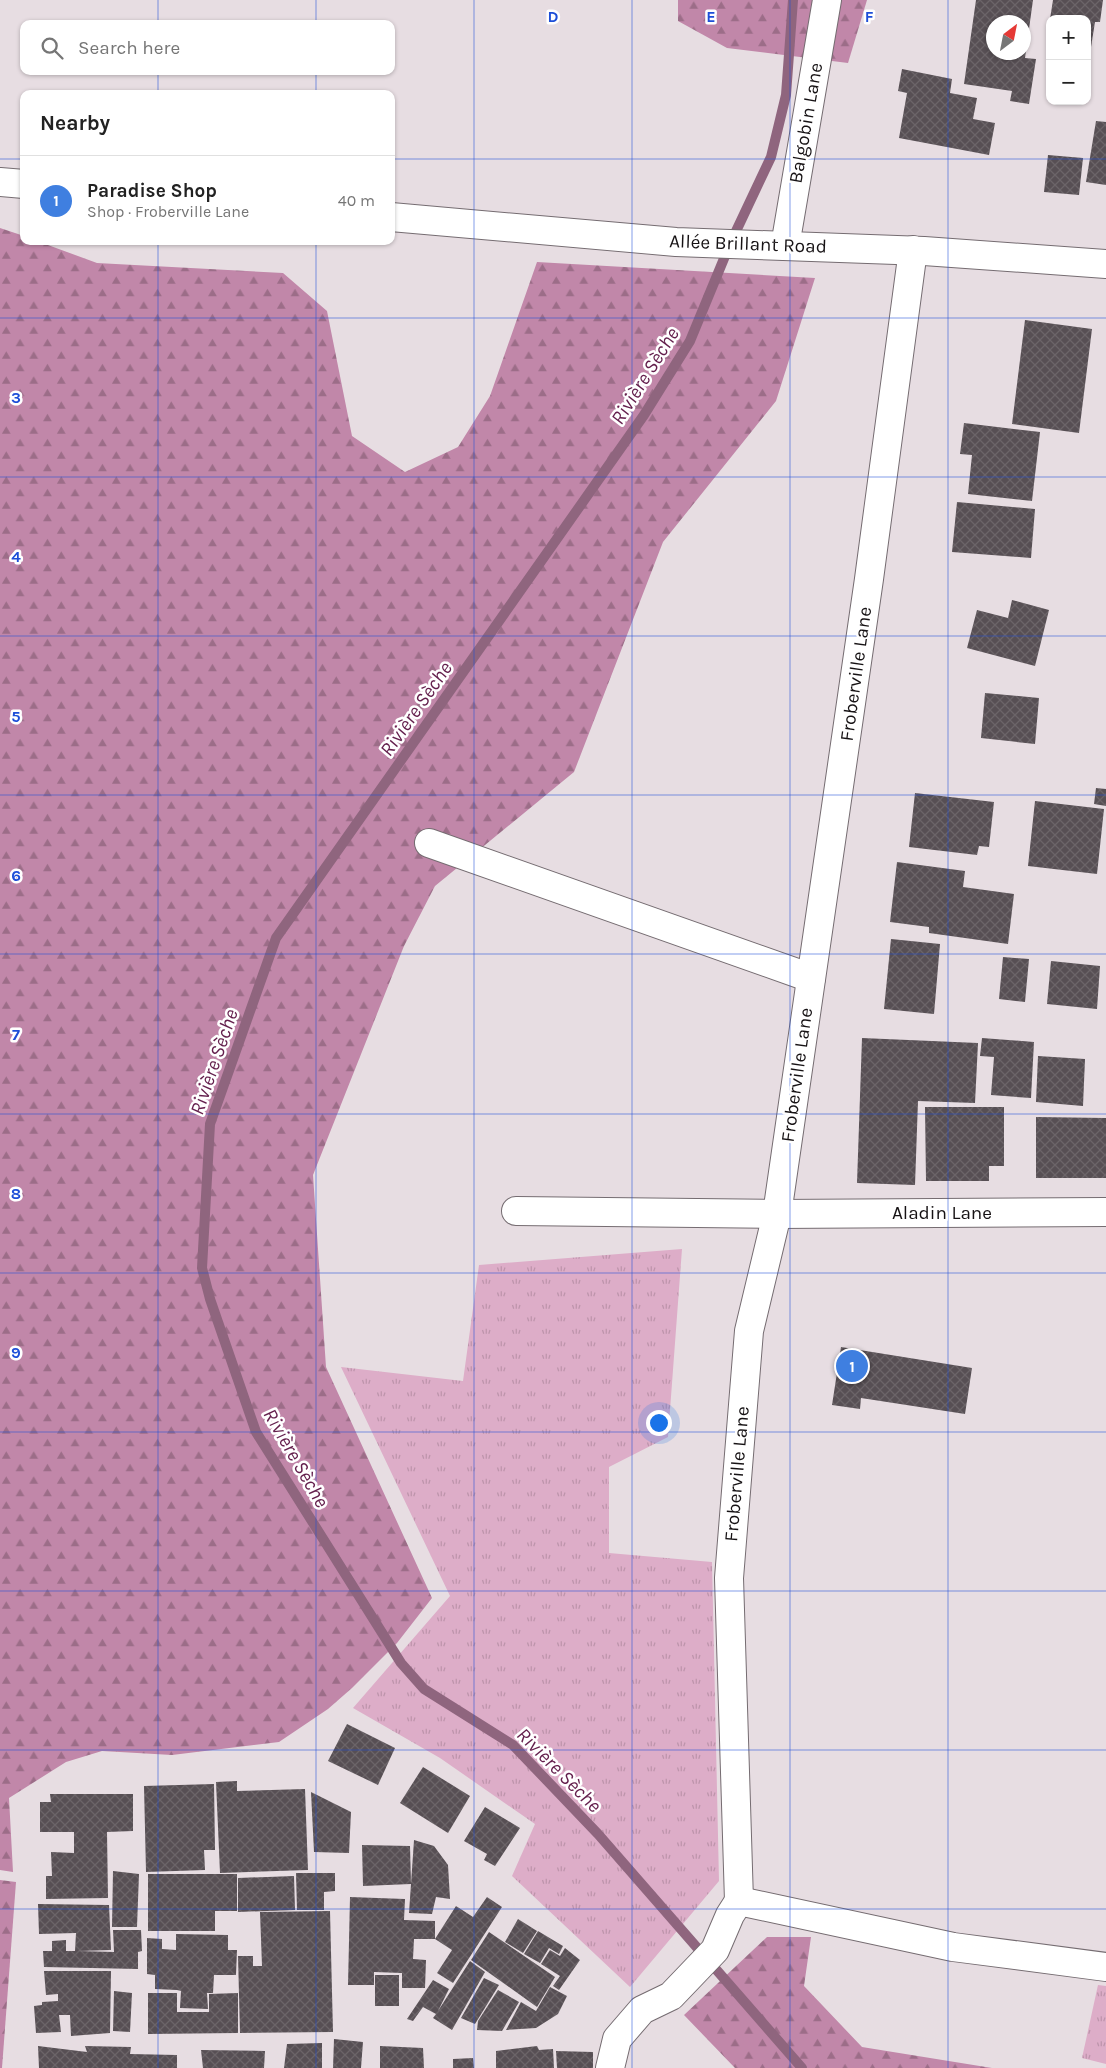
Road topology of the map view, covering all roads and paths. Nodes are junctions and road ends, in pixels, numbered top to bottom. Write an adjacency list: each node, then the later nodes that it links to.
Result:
1 (827, 0): 5 (street, Balgobin Lane)
2 (0, 182): 3 (street)
3 (20, 184)
4 (395, 216): 5 (street, Allée Brillant Road)
5 (779, 245): 6 (street, Allée Brillant Road)
6 (912, 250): 7 (street, Allée Brillant Road); 9 (street, Froberville Lane)
7 (1106, 264)
8 (429, 843): 9 (street)
9 (811, 978): 12 (street, Froberville Lane)
10 (516, 1211): 12 (street, Aladin Lane)
11 (1106, 1212): 12 (street, Aladin Lane)
12 (777, 1214): 13 (street, Froberville Lane)
13 (740, 1902): 14 (street); 15 (street)
14 (1106, 1967)
15 (610, 2068)

